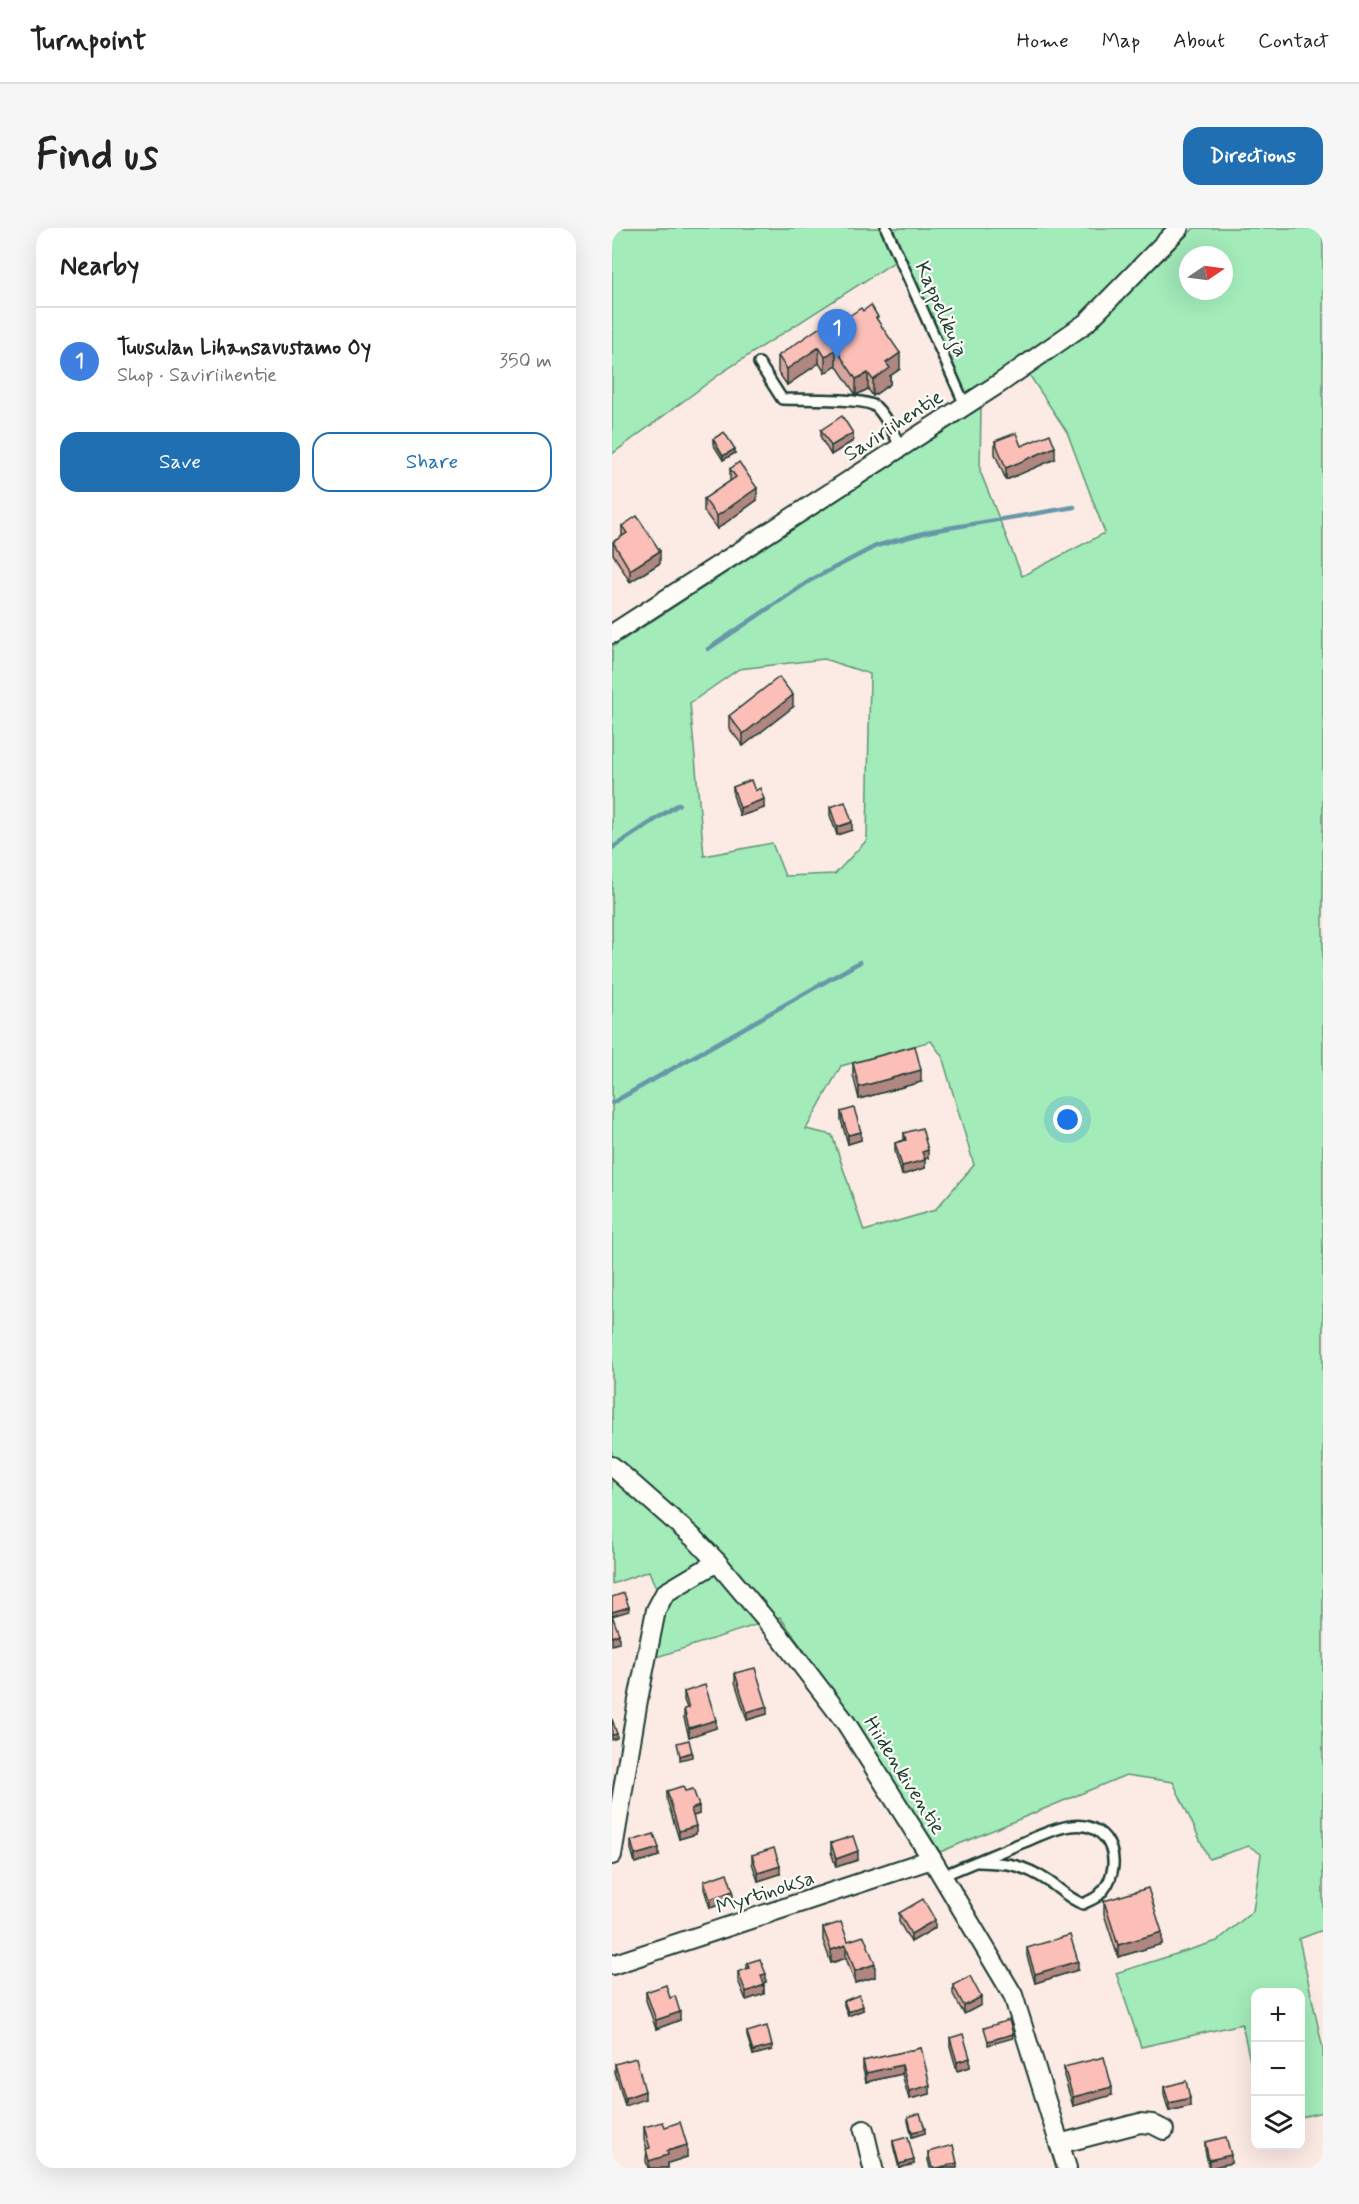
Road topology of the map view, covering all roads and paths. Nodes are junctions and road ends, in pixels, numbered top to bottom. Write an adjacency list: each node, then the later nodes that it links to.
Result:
1 (886, 228): 4 (lane, Kappelikuja)
2 (1179, 228): 4 (street, Saviriihentie)
3 (759, 363): 5 (lane)
4 (965, 405): 5 (street, Saviriihentie)
5 (901, 447): 6 (street, Saviriihentie)
6 (612, 634)
7 (612, 1466): 8 (street, Hiidenkiventie)
8 (717, 1562): 9 (street); 10 (street, Hiidenkiventie)
9 (612, 1855)
10 (932, 1859): 12 (street, Hiidenkiventie); 13 (street, Myrtinoksa)
11 (976, 1862): 11 (lane); 12 (lane)
12 (942, 1876): 16 (street, Hiidenkiventie)
13 (612, 1965)
14 (864, 2130): 17 (street)
15 (1164, 2130): 16 (street)
16 (1059, 2144): 18 (street, Hiidenkiventie)
17 (873, 2168)
18 (1066, 2168)

